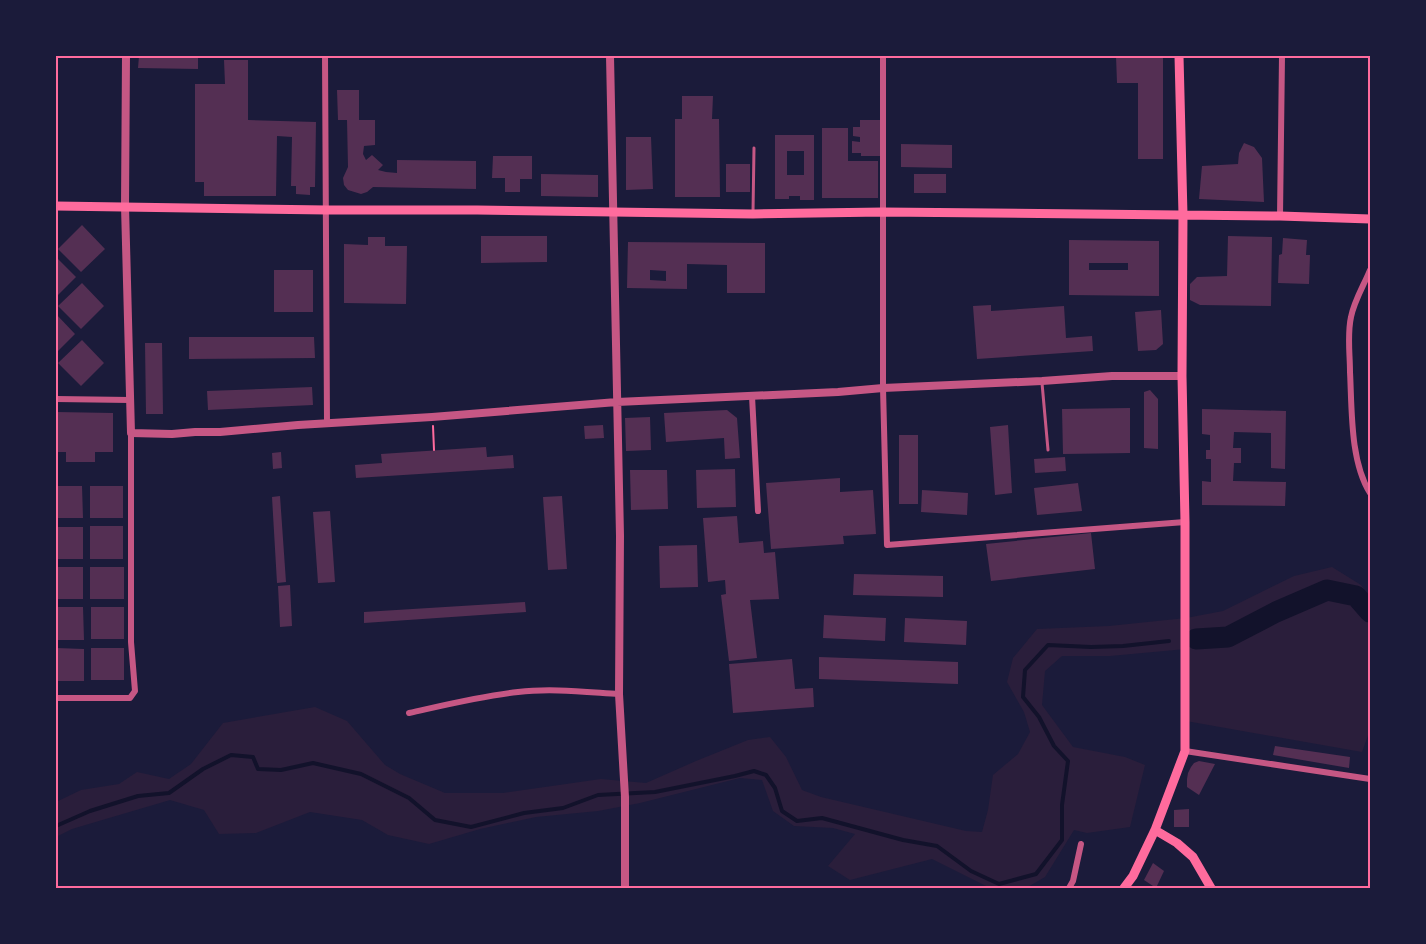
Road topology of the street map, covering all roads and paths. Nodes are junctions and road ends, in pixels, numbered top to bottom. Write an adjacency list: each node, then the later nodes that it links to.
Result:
1 (126, 56): 9 (street)
2 (325, 56): 10 (street)
3 (610, 56): 12 (street)
4 (883, 56): 11 (street)
5 (1179, 56): 14 (main road)
6 (1282, 56): 15 (street)
7 (754, 148): 13 (lane)
8 (56, 206): 9 (main road)
9 (125, 206): 10 (main road); 23 (street)
10 (327, 210): 12 (main road); 26 (street)
11 (883, 212): 13 (main road); 14 (main road); 20 (street)
12 (614, 213): 13 (main road); 24 (street)
13 (753, 214)
14 (1183, 215): 15 (main road); 18 (main road)
15 (1280, 216): 16 (main road)
16 (1371, 219)
17 (1371, 270): 30 (street)
18 (1182, 376): 19 (street); 32 (main road)
19 (1042, 381): 20 (street); 29 (lane)
20 (883, 388): 21 (street); 32 (street)
21 (752, 396): 24 (street); 31 (street)
22 (56, 399): 23 (street)
23 (130, 400): 27 (street)
24 (617, 402): 25 (street); 33 (street)
25 (432, 417): 26 (street); 28 (path)
26 (327, 423): 27 (street)
27 (131, 433): 34 (street)
28 (434, 450)
29 (1048, 450)
30 (1371, 493)
31 (758, 511)
32 (1185, 522): 36 (main road)
33 (619, 694): 35 (street); 40 (street)
34 (56, 698)
35 (409, 713)
36 (1185, 751): 37 (street); 38 (main road)
37 (1371, 779)
38 (1155, 830): 42 (main road); 43 (main road)
39 (1081, 844): 41 (street)
40 (625, 888)
41 (1068, 888)
42 (1124, 888)
43 (1210, 888)

